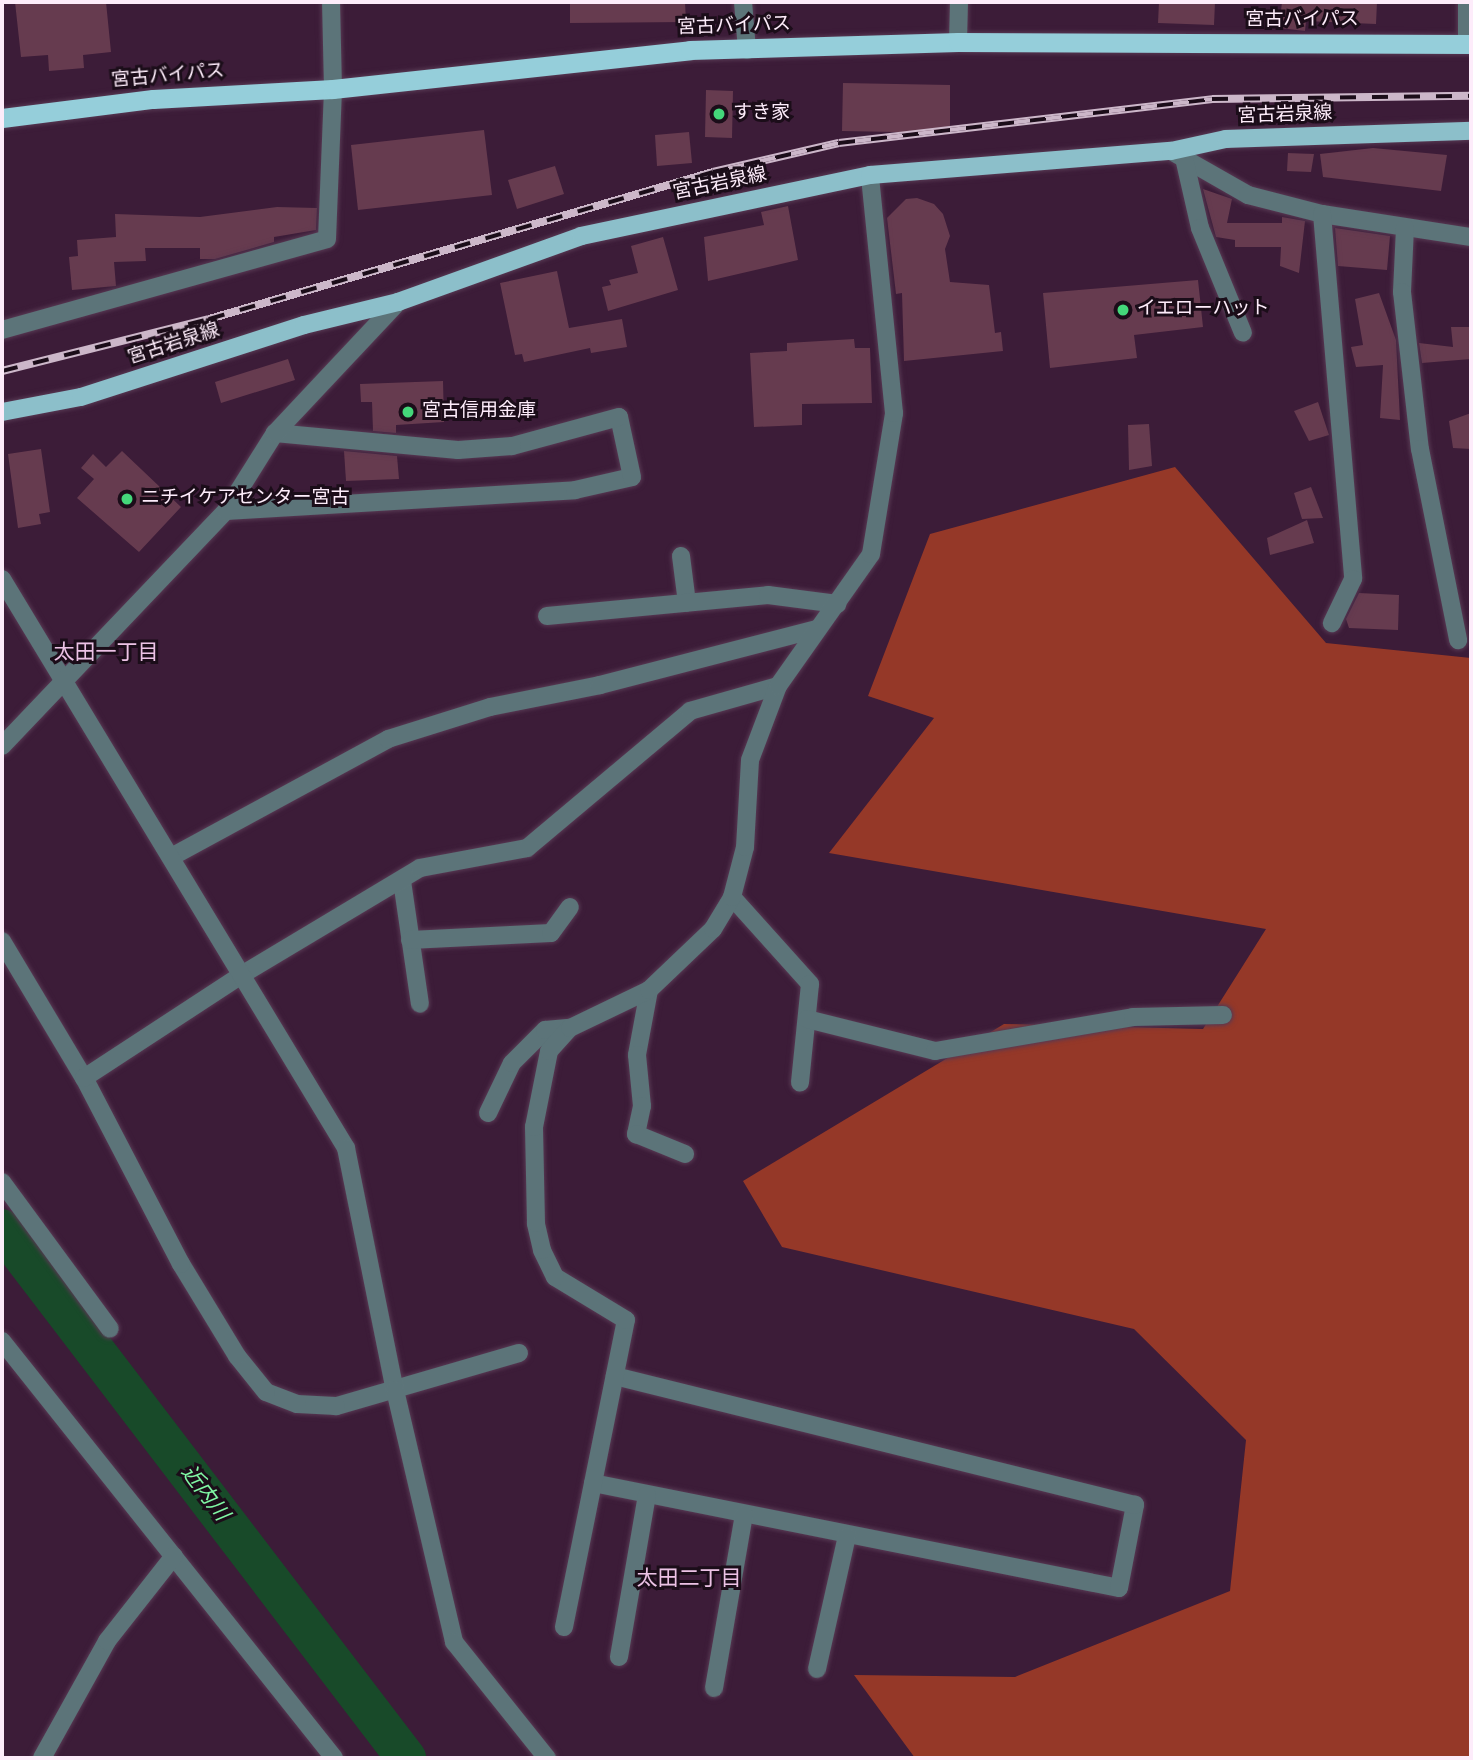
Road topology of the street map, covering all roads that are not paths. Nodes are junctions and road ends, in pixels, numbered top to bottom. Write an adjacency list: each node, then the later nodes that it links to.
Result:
1 (331, 2): 8 (street)
2 (743, 2): 7 (street)
3 (959, 2): 5 (street)
4 (1467, 2): 6 (street)
5 (958, 42): 6 (highway, 宮古バイパス); 7 (highway, 宮古バイパス)
6 (1469, 44)
7 (747, 50): 8 (highway, 宮古バイパス)
8 (333, 89): 9 (highway, 宮古バイパス); 17 (street)
9 (2, 118)
10 (1471, 131): 11 (main road, 宮古岩泉線)
11 (1178, 154): 12 (main road, 宮古岩泉線); 13 (street); 18 (street)
12 (870, 175): 16 (main road, 宮古岩泉線); 25 (street)
13 (1322, 214): 14 (street); 27 (street)
14 (1405, 228): 15 (street); 29 (street)
15 (1471, 237)
16 (398, 302): 19 (main road, 宮古岩泉線); 20 (street)
17 (2, 330)
18 (1243, 333)
19 (2, 412)
20 (275, 433): 21 (street); 21 (street)
21 (226, 511): 30 (street)
22 (681, 556): 24 (street)
23 (2, 579): 30 (street)
24 (687, 603): 25 (street); 26 (street)
25 (837, 604): 28 (street)
26 (547, 616)
27 (1332, 623)
28 (817, 629): 31 (street); 33 (street)
29 (1458, 640)
30 (62, 679): 32 (street); 33 (street)
31 (778, 686): 34 (street); 35 (street)
32 (2, 746)
33 (171, 857): 39 (street)
34 (402, 881): 37 (street); 39 (street)
35 (732, 897): 40 (street); 43 (street)
36 (570, 907): 37 (street)
37 (410, 940): 41 (street)
38 (2, 942): 45 (street)
39 (243, 974): 45 (street); 54 (street)
40 (649, 990): 44 (street); 48 (street)
41 (420, 1004)
42 (1223, 1015): 43 (street)
43 (807, 1019): 46 (street)
44 (570, 1028): 47 (street); 53 (street)
45 (84, 1079): 54 (street)
46 (800, 1082)
47 (488, 1113)
48 (685, 1154)
49 (2, 1182): 50 (street)
50 (110, 1329)
51 (2, 1340): 59 (street)
52 (519, 1353): 54 (street)
53 (615, 1376): 55 (street); 58 (street)
54 (395, 1390): 66 (street)
55 (593, 1483): 56 (street); 60 (street)
56 (647, 1494): 57 (street); 61 (street)
57 (744, 1515): 58 (street); 63 (street)
58 (847, 1536): 62 (street)
59 (174, 1556): 64 (street); 65 (street)
60 (564, 1626)
61 (619, 1657)
62 (817, 1669)
63 (714, 1688)
64 (42, 1758)
65 (334, 1758)
66 (547, 1758)

